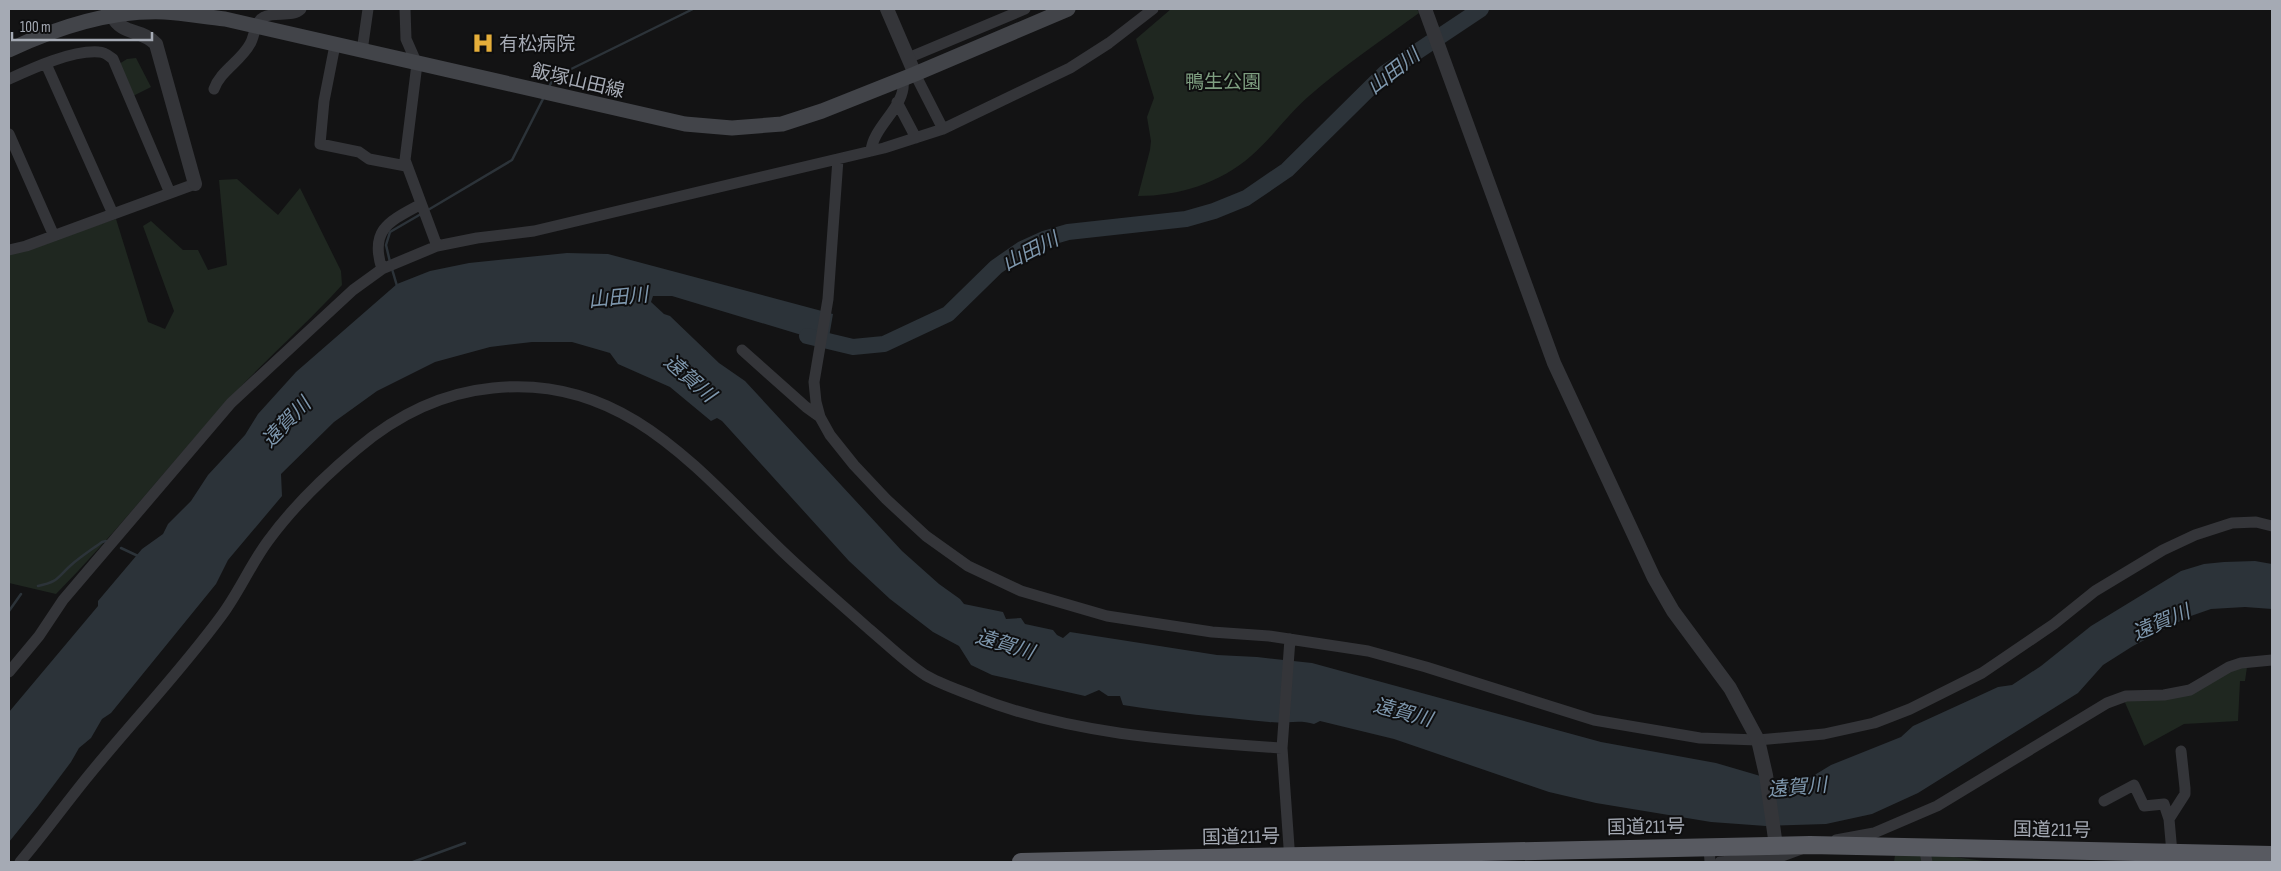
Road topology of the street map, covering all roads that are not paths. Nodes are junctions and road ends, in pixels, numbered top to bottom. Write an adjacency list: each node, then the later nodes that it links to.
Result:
1 (301, 9): 11 (street)
2 (368, 9): 14 (street)
3 (405, 9): 17 (street)
4 (887, 9): 15 (street)
5 (1025, 9): 15 (street)
6 (1068, 9): 18 (main road, 飯塚山田線)
7 (1153, 9): 22 (street)
8 (162, 10): 9 (main road, 飯塚山田線); 11 (main road, 飯塚山田線)
9 (118, 13): 13 (main road, 飯塚山田線); 28 (street)
10 (1427, 14): 42 (street)
11 (256, 27): 12 (main road, 飯塚山田線); 20 (street)
12 (335, 45): 14 (main road, 飯塚山田線); 27 (street)
13 (9, 50)
14 (362, 52): 17 (main road, 飯塚山田線)
15 (908, 58): 18 (street)
16 (46, 64): 19 (street); 29 (street); 31 (street)
17 (417, 64): 18 (main road, 飯塚山田線); 27 (street)
18 (909, 77): 21 (street); 22 (street)
19 (9, 79)
20 (214, 90)
21 (897, 102): 24 (street); 25 (street)
22 (943, 129): 24 (street)
23 (9, 134): 32 (street)
24 (916, 138): 25 (street)
25 (871, 151): 26 (street)
26 (838, 159): 33 (street); 37 (street)
27 (406, 166): 30 (street)
28 (195, 184): 29 (street)
29 (170, 193): 31 (street)
30 (423, 209): 33 (street); 35 (street)
31 (113, 214): 32 (street)
32 (54, 236): 34 (street)
33 (437, 246): 35 (street)
34 (9, 250)
35 (382, 268): 41 (street)
36 (742, 350): 37 (street)
37 (820, 417): 39 (street)
38 (2272, 526): 42 (street)
39 (1290, 642): 42 (street); 43 (street)
40 (2272, 660): 48 (street)
41 (9, 672)
42 (1758, 740): 47 (street)
43 (1282, 746): 56 (street); 58 (street)
44 (2181, 751): 46 (street)
45 (2104, 801): 46 (street)
46 (2169, 819): 49 (street)
47 (1776, 842): 48 (highway, 国道211号); 54 (highway, 国道211号)
48 (1810, 845): 50 (highway, 国道211号); 54 (street)
49 (2172, 853): 51 (highway, 国道211号); 55 (highway, 国道211号)
50 (1926, 854): 52 (highway, 国道211号)
51 (2272, 855)
52 (2057, 856): 55 (highway, 国道211号)
53 (1493, 857): 54 (highway, 国道211号); 56 (highway, 国道211号)
54 (1712, 857)
55 (2129, 857)
56 (1299, 859): 57 (highway, 国道211号)
57 (1223, 860): 59 (highway, 国道211号)
58 (20, 862)
59 (1021, 862)

